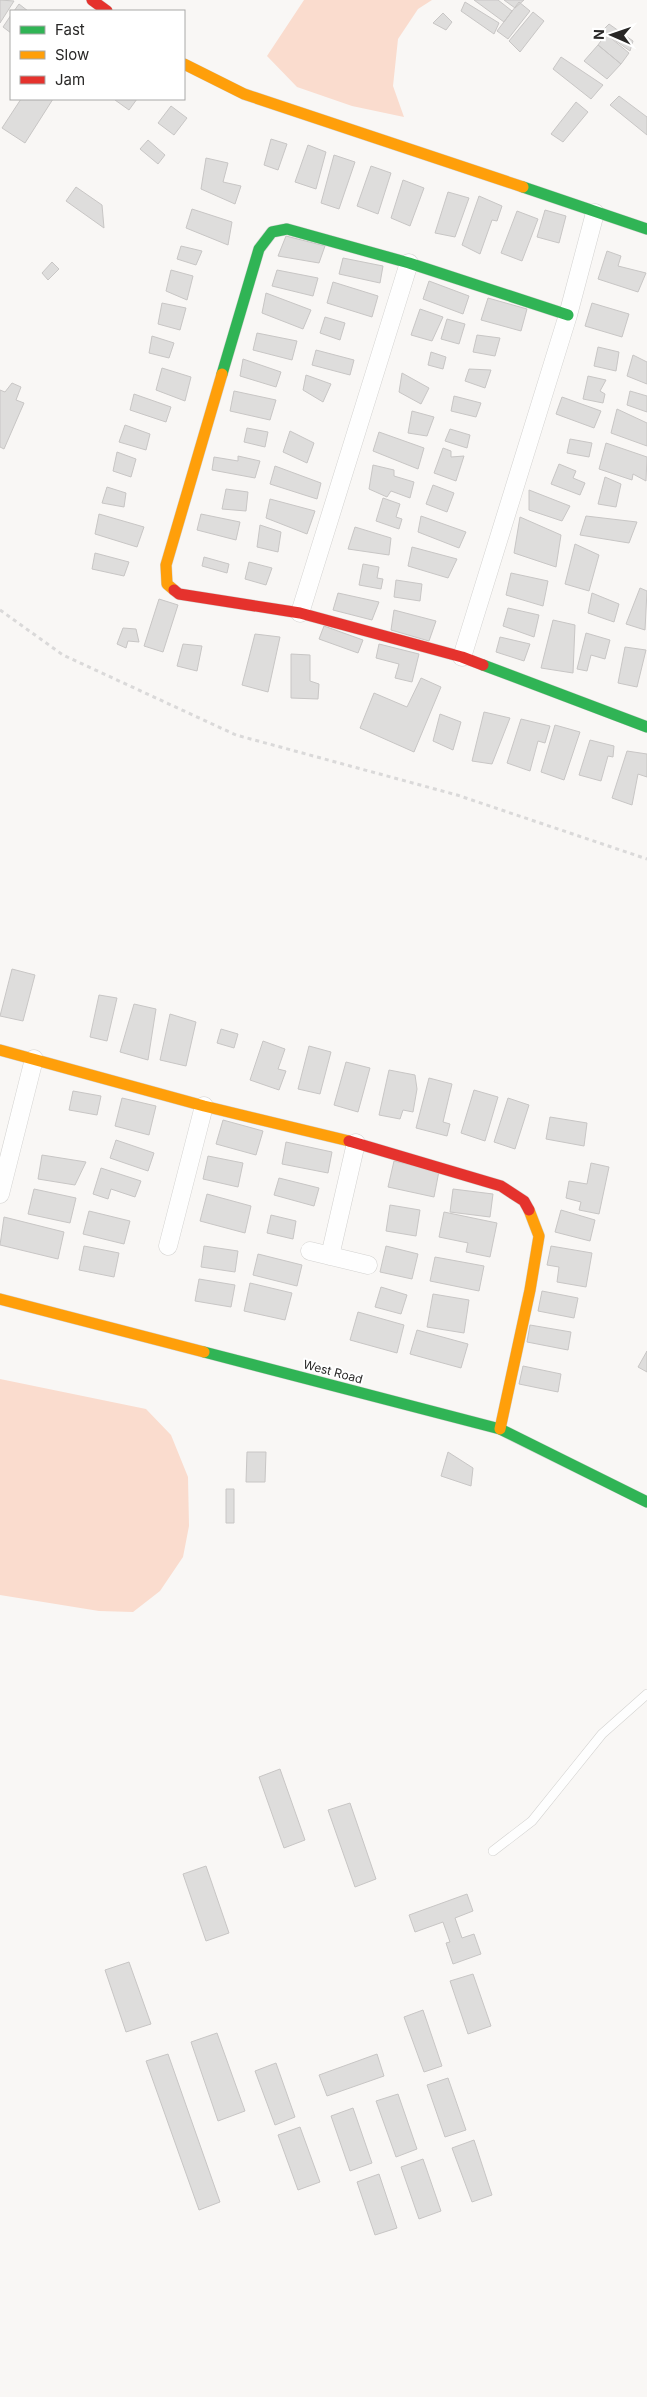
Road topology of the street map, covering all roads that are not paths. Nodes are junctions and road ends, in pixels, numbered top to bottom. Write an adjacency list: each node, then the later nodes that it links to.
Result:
1 (92, 0): 2 (street)
2 (106, 10)
3 (185, 64): 4 (street)
4 (595, 213): 5 (street); 7 (street)
5 (647, 229)
6 (409, 263): 7 (street); 8 (street); 8 (street)
7 (568, 315): 9 (street)
8 (300, 612): 9 (street)
9 (462, 657): 10 (street)
10 (647, 727)
11 (0, 1050): 12 (street)
12 (34, 1059): 13 (street); 15 (street)
13 (204, 1106): 14 (street); 16 (street)
14 (356, 1143): 18 (street); 21 (street)
15 (0, 1194)
16 (168, 1246)
17 (310, 1251): 18 (street)
18 (330, 1256): 19 (street)
19 (368, 1265)
20 (0, 1299): 21 (street, West Road)
21 (500, 1429): 22 (street, West Road)
22 (647, 1502)
23 (647, 1694): 24 (lane)
24 (493, 1851)

